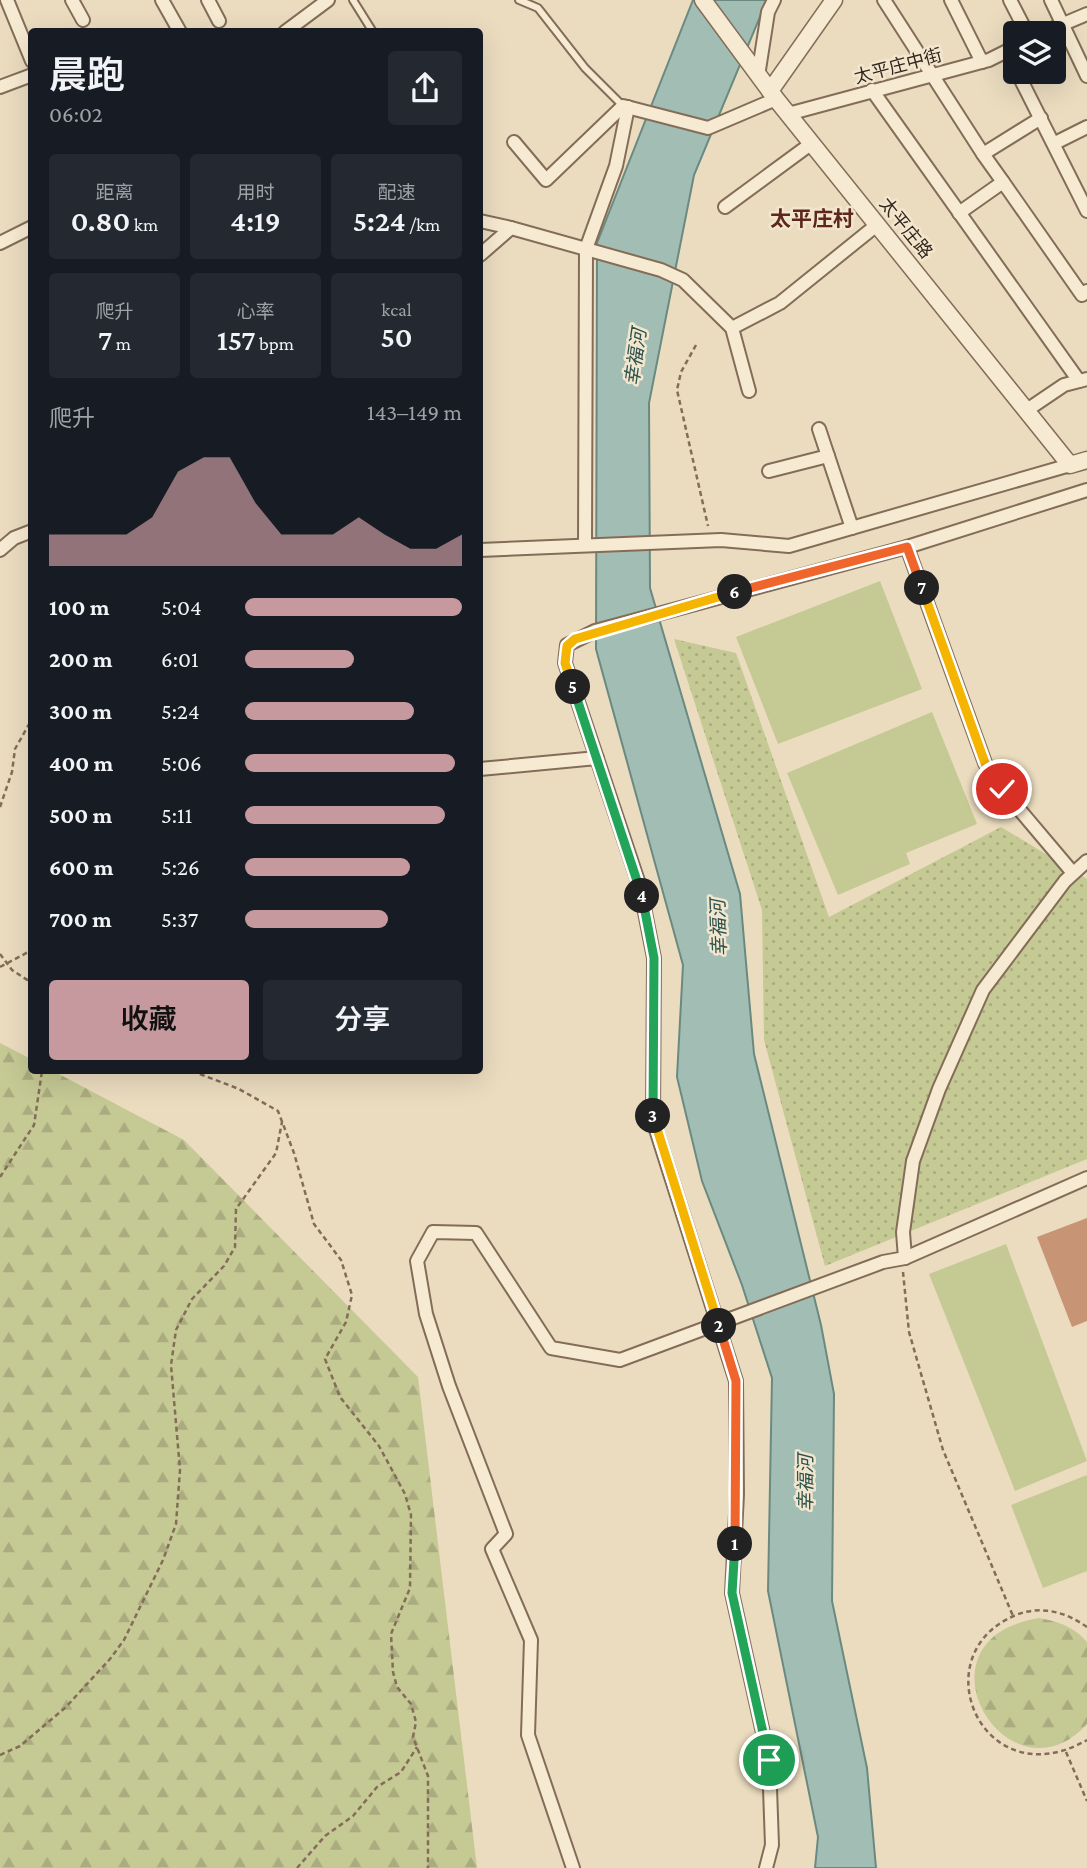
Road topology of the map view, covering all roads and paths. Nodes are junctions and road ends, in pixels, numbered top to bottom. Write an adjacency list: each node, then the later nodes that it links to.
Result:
1 (7, 0): 25 (street)
2 (72, 0): 16 (street)
3 (162, 0): 21 (street)
4 (208, 0): 17 (street)
5 (328, 0): 22 (street)
6 (353, 0): 23 (lane)
7 (519, 0): 36 (lane)
8 (703, 0): 28 (street, 太平庄路)
9 (774, 0): 28 (street)
10 (834, 0): 35 (street)
11 (884, 0): 29 (street)
12 (951, 0): 27 (street)
13 (1010, 0): 18 (street)
14 (1051, 0): 19 (street)
15 (1087, 14): 20 (street)
16 (83, 20)
17 (219, 21)
18 (1021, 21)
19 (1061, 21)
20 (1066, 22)
21 (178, 28)
22 (290, 28)
23 (370, 28)
24 (1066, 31): 31 (street)
25 (28, 51)
26 (1003, 53): 27 (street, 太平庄中街)
27 (982, 62): 29 (street, 太平庄中街)
28 (754, 70): 35 (street, 太平庄路)
29 (933, 74): 34 (street, 太平庄中街); 43 (street)
30 (28, 76): 33 (street)
31 (1087, 76)
32 (1023, 84): 38 (street)
33 (0, 87)
34 (872, 90): 37 (street, 太平庄中街); 47 (street)
35 (773, 95): 36 (street); 37 (street, 太平庄路)
36 (628, 107): 40 (street); 53 (street)
37 (788, 114): 41 (street, 太平庄路)
38 (1041, 118): 42 (street); 43 (street)
39 (1087, 127): 42 (street)
40 (514, 142)
41 (812, 143): 45 (street); 49 (street, 太平庄路)
42 (1055, 143): 46 (street)
43 (983, 154): 44 (street)
44 (1003, 182): 47 (street); 55 (street)
45 (725, 207)
46 (1087, 211)
47 (959, 213): 58 (street)
48 (483, 221): 51 (street)
49 (878, 224): 56 (street); 60 (street, 太平庄路)
50 (28, 228): 52 (street)
51 (510, 228): 53 (street); 54 (street)
52 (0, 243)
53 (586, 249): 56 (street); 72 (street)
54 (483, 252)
55 (1085, 296)
56 (732, 328): 59 (street)
57 (696, 345): 71 (path)
58 (1083, 380): 60 (street)
59 (749, 391)
60 (1027, 410): 64 (street, 太平庄路)
61 (819, 429): 62 (street)
62 (828, 456): 65 (street); 67 (street)
63 (1087, 460): 64 (street)
64 (1070, 465): 67 (street)
65 (769, 471)
66 (1087, 490): 73 (street)
67 (852, 528): 71 (street)
68 (28, 533): 70 (street)
69 (0, 537): 70 (street)
70 (14, 538): 74 (street)
71 (712, 540): 72 (street)
72 (588, 544): 75 (street)
73 (907, 547): 77 (street); 81 (street)
74 (0, 550)
75 (483, 550)
76 (28, 726): 79 (path)
77 (597, 758): 78 (street); 93 (street)
78 (483, 769)
79 (0, 807)
80 (1087, 860): 81 (street)
81 (1073, 873): 92 (street)
82 (28, 952): 84 (path)
83 (0, 954): 84 (path)
84 (7, 963): 85 (path); 86 (path)
85 (0, 967)
86 (28, 980)
87 (42, 1074): 90 (path)
88 (200, 1074): 89 (path)
89 (282, 1122): 97 (path); 99 (path)
90 (0, 1177)
91 (1087, 1178): 92 (street)
92 (905, 1258): 93 (street); 94 (path)
93 (718, 1324): 103 (street); 104 (street)
94 (1013, 1616): 95 (path); 98 (path)
95 (1087, 1627)
96 (1087, 1740): 98 (path)
97 (417, 1747): 101 (path); 102 (path)
98 (1066, 1752): 100 (path)
99 (0, 1755)
100 (1087, 1801)
101 (297, 1868)
102 (428, 1868)
103 (573, 1868)
104 (766, 1868)

